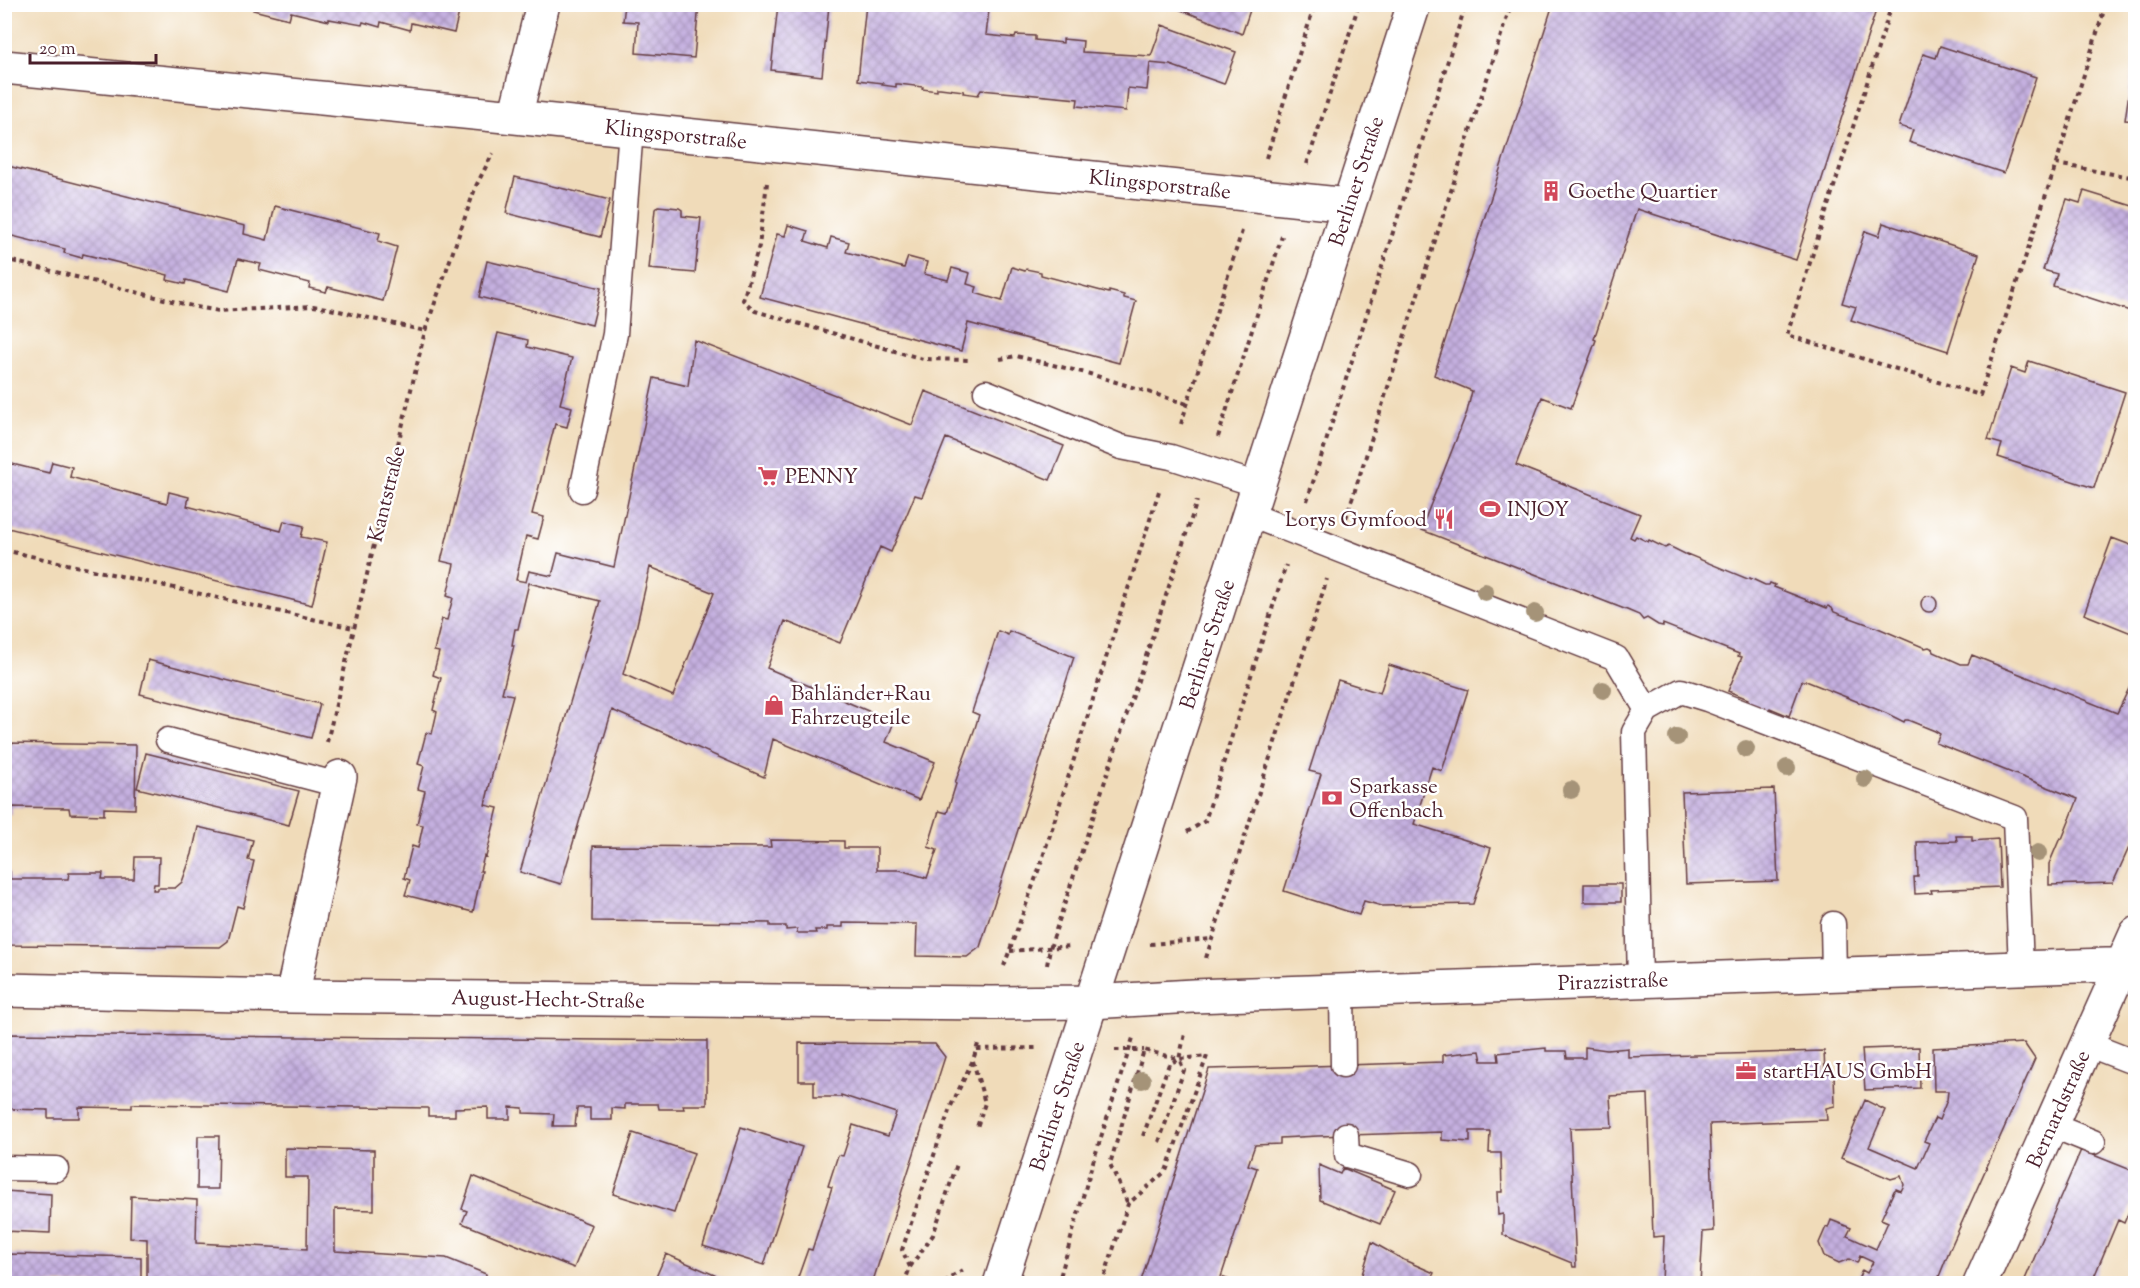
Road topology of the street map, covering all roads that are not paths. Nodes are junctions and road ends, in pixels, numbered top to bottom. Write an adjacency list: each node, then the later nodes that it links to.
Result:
1 (543, 4): 4 (street)
2 (1413, 4): 6 (street, Berliner Straße)
3 (4, 67): 4 (street, Klingsporstraße)
4 (515, 117): 5 (street, Klingsporstraße)
5 (631, 129): 6 (street, Klingsporstraße); 8 (lane)
6 (1348, 205): 9 (street, Berliner Straße)
7 (986, 392): 9 (lane)
8 (582, 490)
9 (1253, 500): 10 (lane); 22 (street, Berliner Straße)
10 (1647, 710): 16 (lane); 18 (lane)
11 (168, 740): 12 (lane)
12 (340, 781): 21 (street)
13 (1833, 924): 17 (lane)
14 (2136, 934): 15 (street, Bernardstraße)
15 (2129, 964): 16 (street, Pirazzistraße); 23 (street, Bernardstraße)
16 (2021, 968): 17 (street, Pirazzistraße)
17 (1833, 974): 18 (street, Pirazzistraße)
18 (1640, 980): 20 (street, Pirazzistraße)
19 (4, 990): 21 (street, August-Hecht-Straße)
20 (1342, 991): 22 (street, Pirazzistraße); 25 (lane)
21 (292, 996): 22 (street, August-Hecht-Straße)
22 (1091, 1002): 32 (street, Berliner Straße)
23 (2087, 1044): 24 (lane); 26 (street, Bernardstraße)
24 (2128, 1060)
25 (1343, 1065)
26 (2051, 1125): 28 (lane); 33 (street, Bernardstraße)
27 (1346, 1135): 31 (lane)
28 (2093, 1142)
29 (4, 1168): 30 (lane)
30 (56, 1169)
31 (1410, 1174)
32 (1000, 1284)
33 (1980, 1284)

